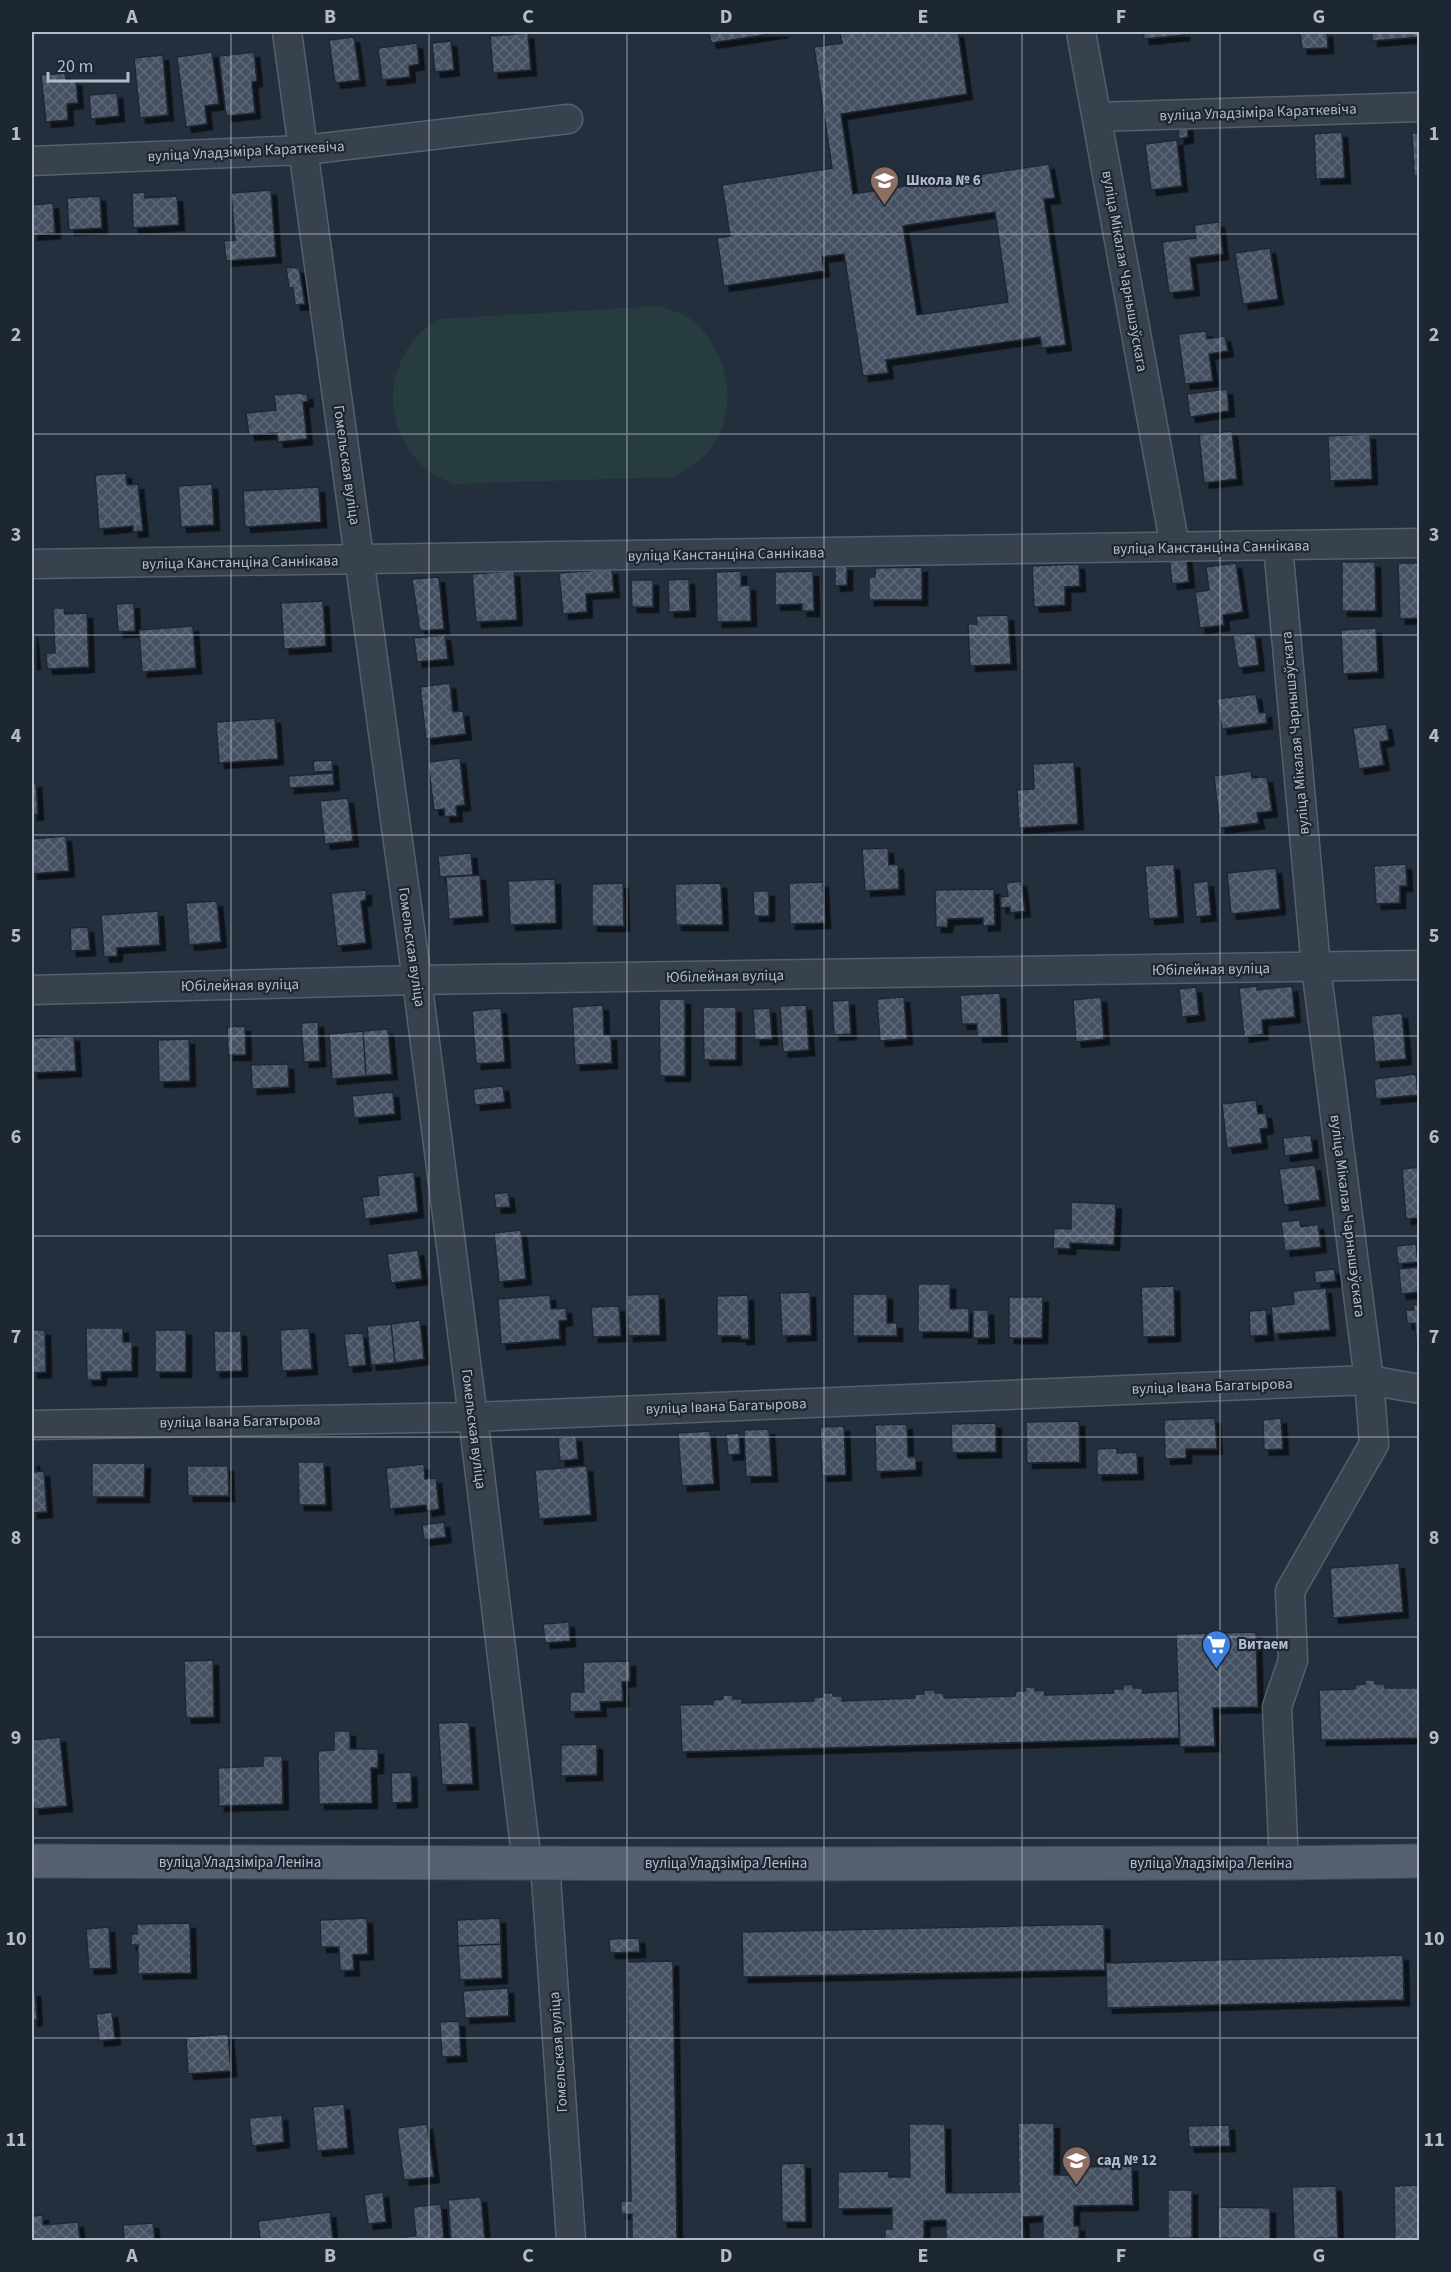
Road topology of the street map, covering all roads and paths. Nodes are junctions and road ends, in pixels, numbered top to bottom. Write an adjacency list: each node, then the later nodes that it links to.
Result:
1 (287, 32): 6 (street, Гомельская вуліца)
2 (1081, 32): 4 (street, вуліца Мікалая Чарнышэўскага)
3 (1419, 107): 4 (street, вуліца Уладзіміра Караткевіча)
4 (1097, 117): 10 (street, вуліца Мікалая Чарнышэўскага)
5 (568, 119): 6 (street, вуліца Уладзіміра Караткевіча)
6 (305, 150): 7 (street, вуліца Уладзіміра Караткевіча); 11 (street, Гомельская вуліца)
7 (32, 161)
8 (1419, 543): 9 (street, вуліца Канстанціна Саннікава)
9 (1278, 546): 10 (street, вуліца Канстанціна Саннікава); 14 (street, вуліца Мікалая Чарнышэўскага)
10 (1176, 547): 11 (street, вуліца Канстанціна Саннікава)
11 (360, 560): 12 (street, вуліца Канстанціна Саннікава); 15 (street, Гомельская вуліца)
12 (32, 564)
13 (1419, 965): 14 (street, Юбілейная вуліца)
14 (1316, 967): 15 (street, Юбілейная вуліца); 17 (street, вуліца Мікалая Чарнышэўскага)
15 (417, 980): 16 (street, Юбілейная вуліца); 19 (street, Гомельская вуліца)
16 (32, 990)
17 (1369, 1380): 18 (street, вуліца Івана Багатырова); 19 (street, вуліца Івана Багатырова); 24 (street, вуліца Мікалая Чарнышэўскага)
18 (1419, 1389)
19 (473, 1417): 20 (street, вуліца Івана Багатырова); 23 (street, Гомельская вуліца)
20 (32, 1425)
21 (32, 1861): 23 (main road, вуліца Уладзіміра Леніна)
22 (1419, 1861): 24 (main road, вуліца Уладзіміра Леніна)
23 (536, 1863): 24 (main road, вуліца Уладзіміра Леніна); 25 (street, Гомельская вуліца)
24 (1284, 1863)
25 (571, 2241)

